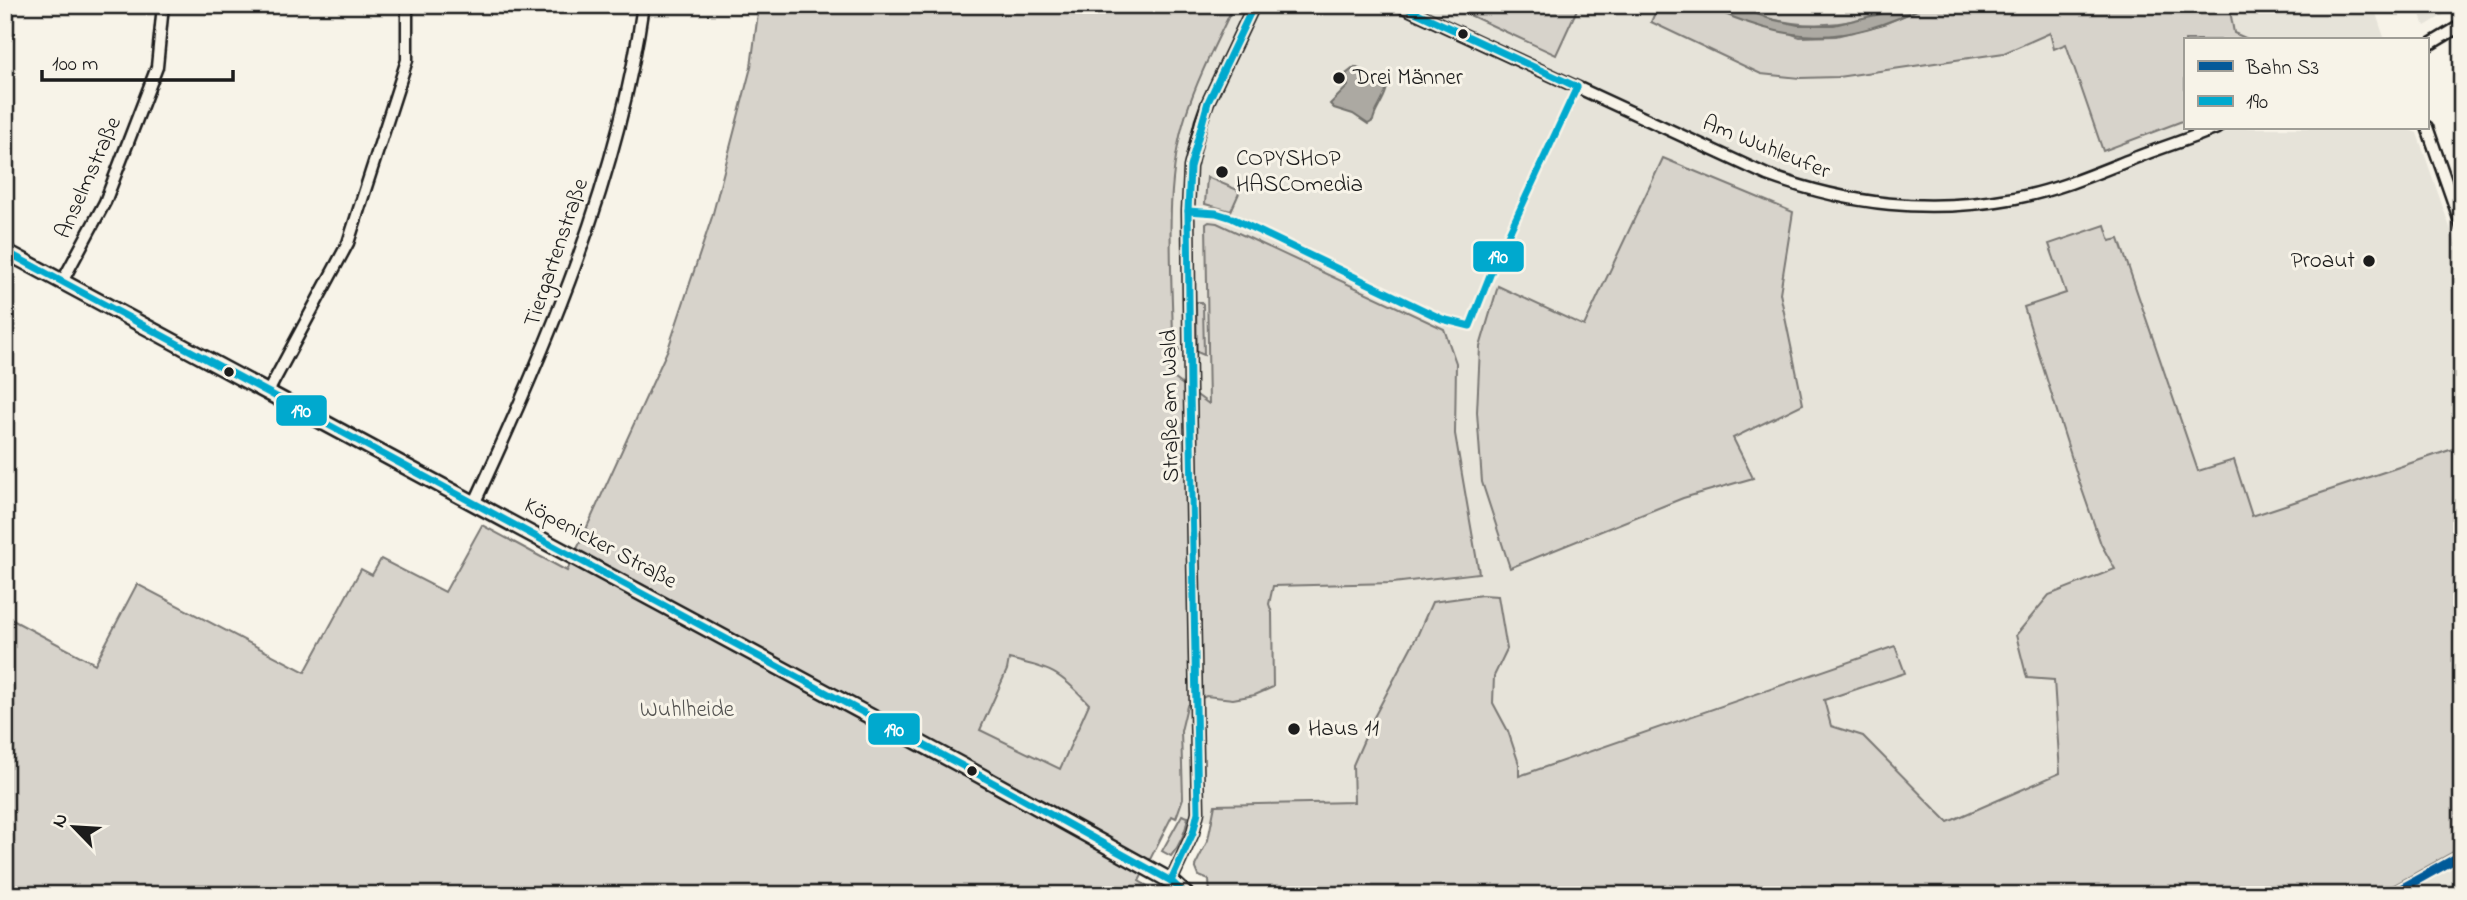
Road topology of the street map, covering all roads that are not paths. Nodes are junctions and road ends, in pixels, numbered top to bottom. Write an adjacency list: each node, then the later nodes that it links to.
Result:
1 (163, 5): 12 (street, Anselmstraße)
2 (407, 5): 13 (street)
3 (643, 5): 14 (street, Tiergartenstraße)
4 (1254, 5): 15 (street, Straße am Wald)
5 (1399, 5): 8 (street, Am Wuhleufer)
6 (2462, 25): 7 (street)
7 (2428, 45)
8 (2212, 130)
9 (2428, 130): 10 (street)
10 (2462, 227)
11 (5, 251): 12 (main road, Köpenicker Straße)
12 (62, 282): 13 (main road, Köpenicker Straße)
13 (268, 392): 14 (main road, Köpenicker Straße)
14 (475, 502): 15 (main road, Köpenicker Straße)
15 (1171, 881): 16 (main road, Köpenicker Straße)
16 (1186, 895)

